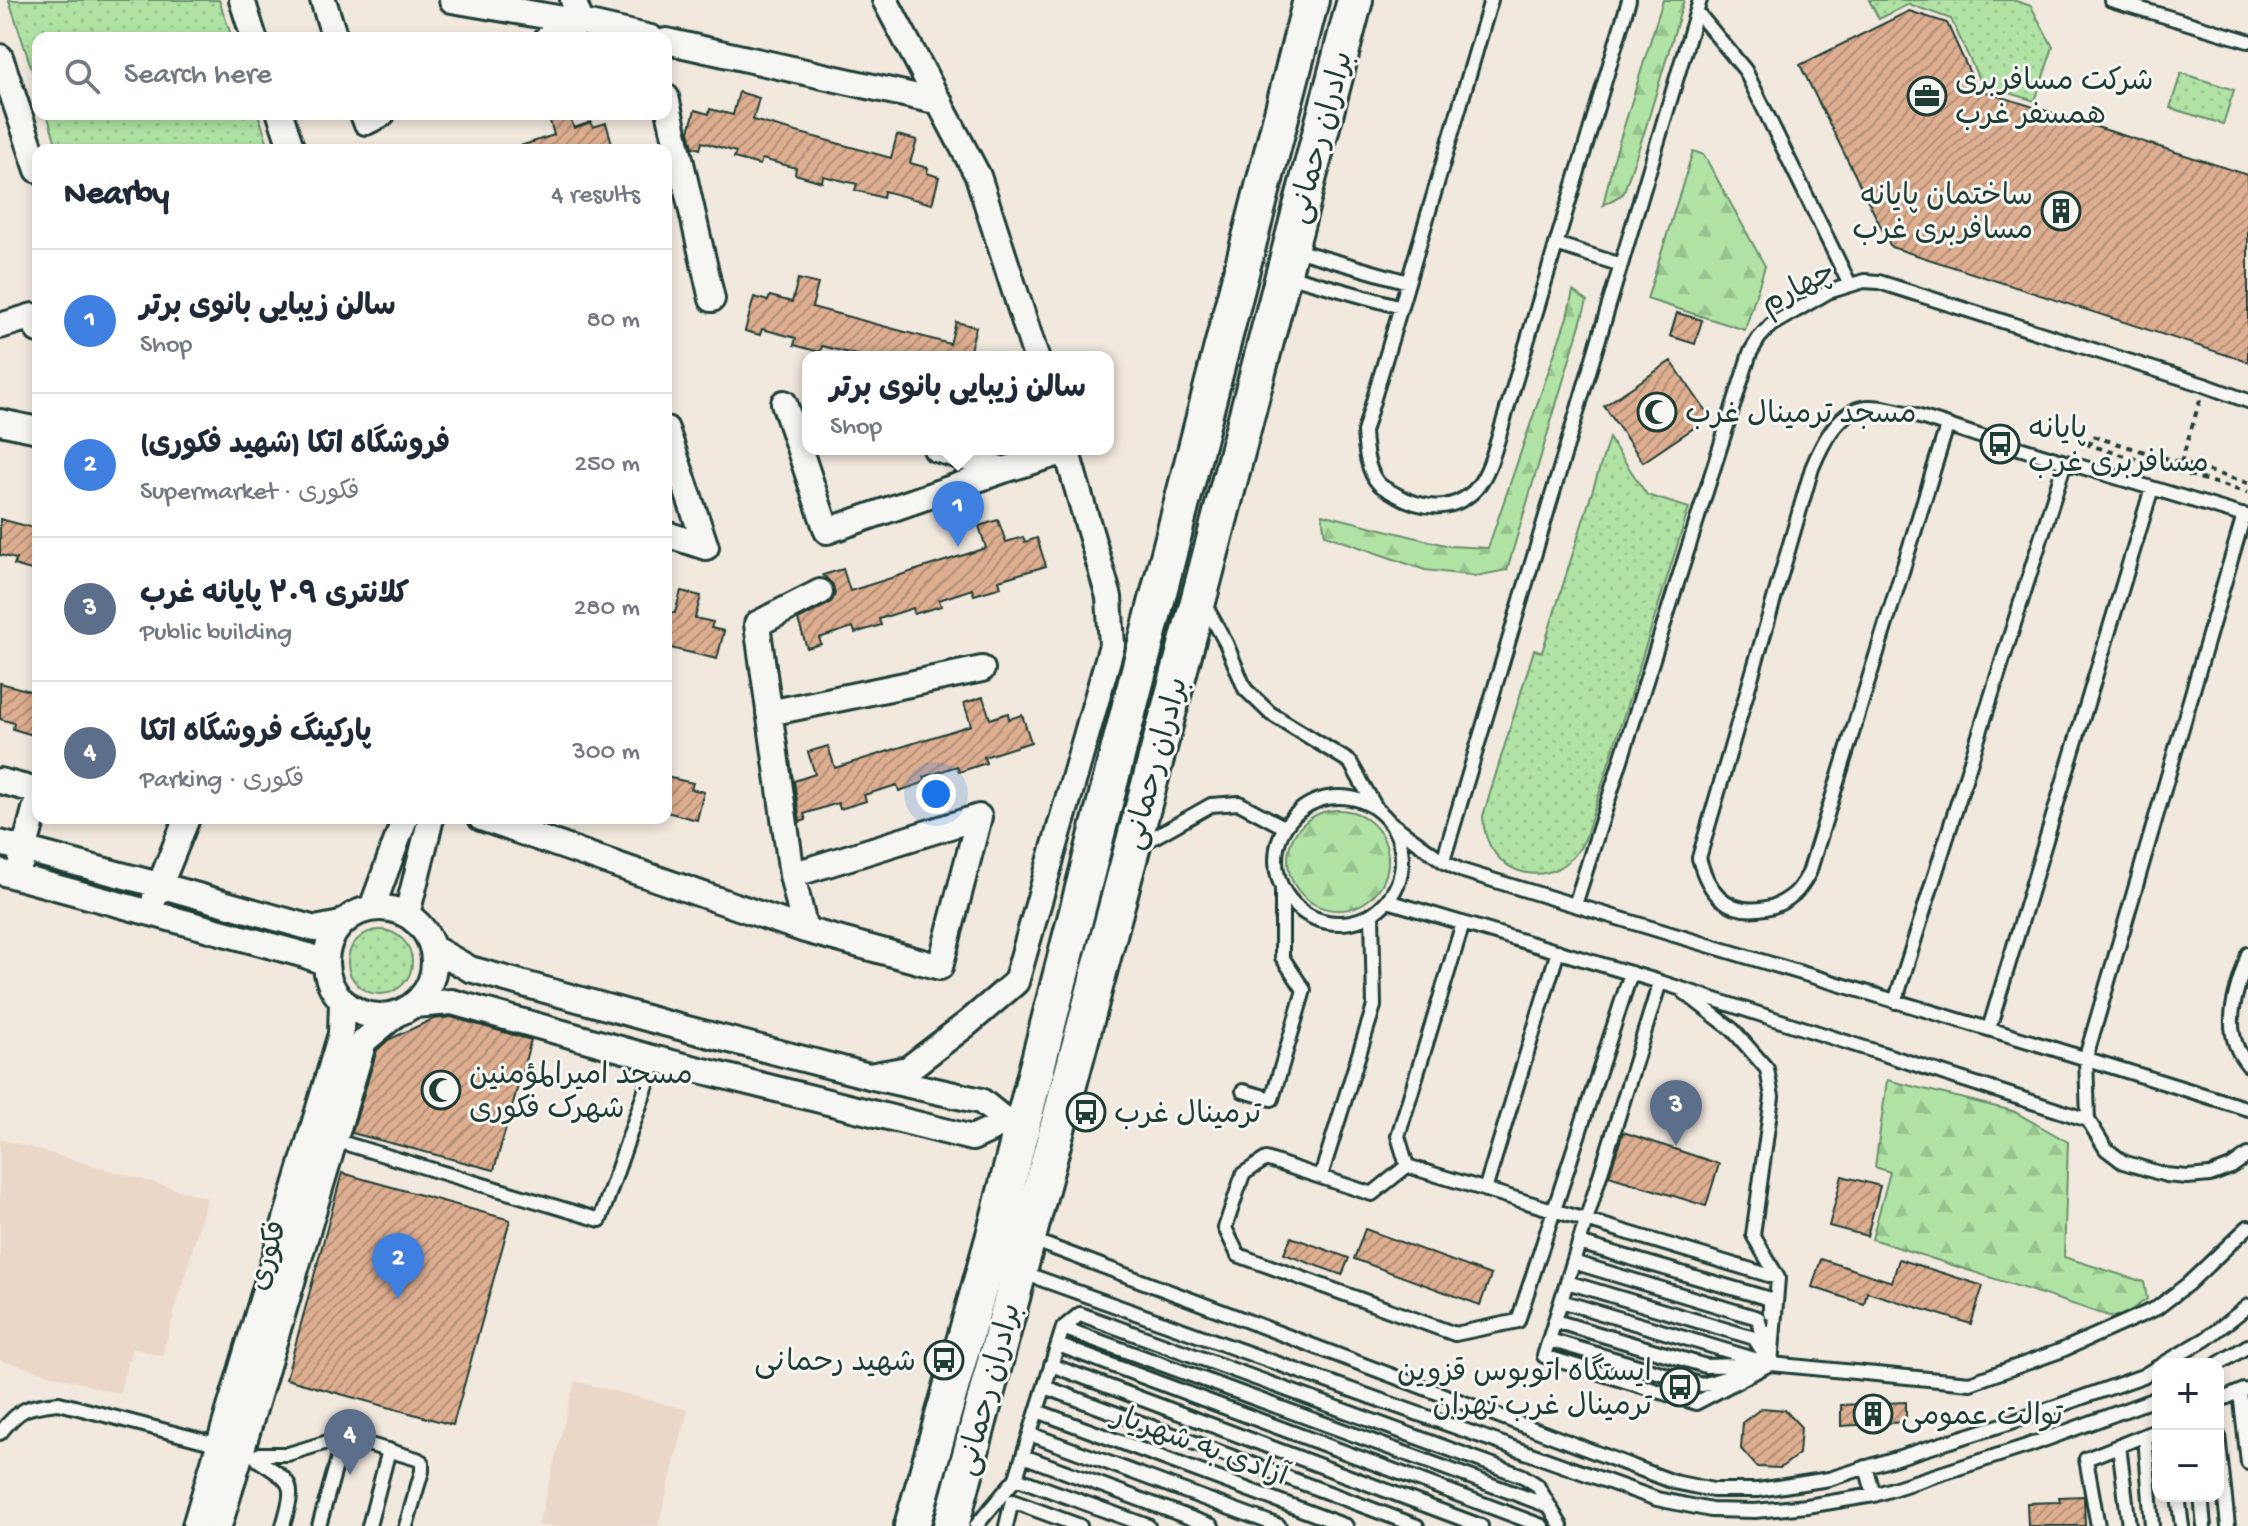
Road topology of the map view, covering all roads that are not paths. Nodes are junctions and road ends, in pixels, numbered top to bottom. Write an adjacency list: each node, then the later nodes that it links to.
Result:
1 (242, 0): 12 (street)
2 (323, 0): 13 (street)
3 (452, 0): 11 (street)
4 (885, 0): 19 (street)
5 (1311, 0): 99 (main road, برادران رحمانی)
6 (1355, 0): 25 (main road, برادران رحمانی)
7 (1491, 0): 27 (lane)
8 (1629, 0): 24 (lane)
9 (2111, 0): 16 (lane)
10 (1699, 6): 26 (lane); 28 (lane)
11 (577, 11): 14 (street); 15 (street)
12 (252, 32)
13 (333, 32)
14 (554, 32)
15 (635, 32)
16 (2248, 41)
17 (672, 42): 19 (street)
18 (0, 57): 23 (street)
19 (940, 102): 33 (street)
20 (282, 120): 22 (street)
21 (671, 120): 29 (street)
22 (290, 144)
23 (32, 152)
24 (1556, 244): 26 (lane); 30 (lane)
25 (1287, 261): 27 (lane); 30 (lane); 49 (main road, برادران رحمانی)
26 (1621, 265): 65 (lane)
27 (1408, 282): 30 (lane)
28 (1850, 285): 34 (lane, چهارم); 71 (lane, چهارم)
29 (712, 299)
30 (1401, 307)
31 (32, 316): 32 (street)
32 (0, 326)
33 (1034, 351)
34 (2248, 401)
35 (802, 408): 44 (street)
36 (0, 422): 38 (street)
37 (1947, 426): 37 (lane); 43 (lane)
38 (32, 429)
39 (672, 447): 47 (street)
40 (955, 455): 44 (street)
41 (1050, 455): 44 (street)
42 (1067, 455): 94 (street)
43 (2065, 462): 45 (lane); 87 (lane)
44 (1004, 470)
45 (2152, 488): 46 (lane); 90 (lane)
46 (2246, 516): 91 (lane)
47 (672, 536)
48 (820, 592): 51 (street)
49 (1200, 594): 54 (lane); 64 (main road, برادران رحمانی)
50 (982, 669): 51 (street)
51 (769, 713): 67 (street)
52 (0, 781): 53 (street)
53 (32, 789)
54 (1376, 808): 56 (lane); 61 (lane)
55 (32, 822): 63 (street)
56 (1391, 823): 65 (lane); 70 (lane)
57 (184, 824): 68 (street)
58 (403, 824): 72 (street)
59 (430, 824): 74 (street)
60 (498, 824): 78 (street)
61 (1284, 827): 64 (lane); 69 (lane)
62 (0, 843): 63 (street)
63 (25, 849): 66 (street); 68 (street)
64 (1130, 851): 109 (main road, برادران رحمانی)
65 (1443, 861): 71 (lane)
66 (8, 875): 73 (street)
67 (792, 875): 78 (street); 78 (street)
68 (159, 885): 73 (street); 77 (street)
69 (1282, 888): 75 (lane); 96 (lane)
70 (1388, 901): 75 (lane); 76 (lane)
71 (1575, 905): 87 (lane)
72 (372, 908): 74 (street); 77 (street)
73 (149, 912): 82 (street)
74 (407, 914): 79 (street)
75 (1372, 914): 104 (lane)
76 (1463, 923): 80 (lane); 103 (lane)
77 (341, 924): 82 (street)
78 (805, 930)
79 (433, 948): 88 (street); 89 (street)
80 (1558, 951): 83 (lane); 105 (lane)
81 (2248, 954): 93 (lane)
82 (326, 963): 86 (street)
83 (1631, 973): 84 (lane); 106 (lane)
84 (1660, 982): 85 (lane); 107 (lane)
85 (1677, 987): 98 (lane); 113 (lane)
86 (342, 1001): 88 (street); 141 (street, فکوری)
87 (1895, 1002): 90 (lane)
88 (404, 1010): 92 (street); 141 (street, فکوری)
89 (664, 1023): 92 (street); 94 (street)
90 (1989, 1029): 91 (lane)
91 (2086, 1057): 97 (lane); 98 (lane)
92 (656, 1059): 100 (street); 101 (lane)
93 (2248, 1065)
94 (869, 1076): 95 (street)
95 (933, 1089): 99 (street); 100 (street)
96 (1243, 1091)
97 (2248, 1109)
98 (2088, 1120): 102 (lane)
99 (1014, 1124): 100 (street); 157 (main road, برادران رحمانی)
100 (923, 1125)
101 (347, 1144)
102 (2248, 1155)
103 (1407, 1166): 104 (lane); 105 (lane)
104 (1321, 1176): 106 (lane)
105 (1485, 1190): 106 (lane)
106 (1555, 1211): 107 (lane)
107 (1586, 1220): 110 (lane); 113 (lane)
108 (2248, 1227): 124 (lane)
109 (1027, 1238): 112 (main road, برادران رحمانی); 144 (lane)
110 (1579, 1243): 111 (lane); 124 (lane)
111 (1573, 1262): 114 (lane); 124 (lane)
112 (1018, 1271): 147 (lane); 158 (main road, برادران رحمانی)
113 (1778, 1278): 124 (lane)
114 (1567, 1282): 115 (lane); 124 (lane)
115 (1561, 1301): 117 (lane); 124 (lane)
116 (2248, 1306): 122 (lane)
117 (1555, 1321): 119 (lane); 124 (lane)
118 (1063, 1328): 120 (lane); 150 (lane); 150 (lane)
119 (1549, 1340): 124 (lane); 124 (lane)
120 (1058, 1345): 125 (lane); 168 (lane)
121 (2248, 1346): 123 (lane)
122 (2173, 1358)
123 (2224, 1360)
124 (1771, 1364)
125 (1051, 1365): 127 (lane); 167 (lane)
126 (2152, 1371): 132 (lane)
127 (1045, 1387): 131 (lane); 166 (lane)
128 (2244, 1390): 129 (lane); 143 (lane)
129 (2224, 1398)
130 (2152, 1400): 139 (lane)
131 (1037, 1411): 135 (lane); 165 (lane, آزادی به شهریار)
132 (2018, 1420): 139 (lane); 144 (lane)
133 (0, 1433): 141 (lane)
134 (2152, 1433): 136 (lane)
135 (1030, 1434): 142 (lane); 164 (lane)
136 (2145, 1436): 138 (lane); 172 (lane)
137 (344, 1437): 140 (lane); 141 (lane); 154 (lane)
138 (2119, 1445): 170 (lane); 171 (lane)
139 (2027, 1446): 147 (lane)
140 (389, 1450): 155 (lane); 156 (lane)
141 (239, 1451): 151 (street, فکوری); 152 (street, فکوری); 153 (lane)
142 (1023, 1456): 145 (lane); 163 (lane)
143 (2248, 1463)
144 (1866, 1467): 147 (lane)
145 (1016, 1478): 159 (lane); 162 (lane)
146 (2224, 1490): 175 (lane)
147 (1874, 1495)
148 (2179, 1502): 173 (lane)
149 (2202, 1502): 174 (lane)
150 (1549, 1506): 169 (lane)
151 (195, 1526)
152 (219, 1526)
153 (283, 1526)
154 (319, 1526)
155 (369, 1526)
156 (406, 1526)
157 (912, 1526)
158 (951, 1526)
159 (976, 1526)
160 (1007, 1526): 161 (lane)
161 (1080, 1526)
162 (1148, 1526)
163 (1212, 1526)
164 (1279, 1526)
165 (1346, 1526)
166 (1417, 1526)
167 (1481, 1526)
168 (1542, 1526)
169 (1560, 1526)
170 (2098, 1526)
171 (2129, 1526)
172 (2152, 1526)
173 (2182, 1526)
174 (2204, 1526)
175 (2228, 1526)

